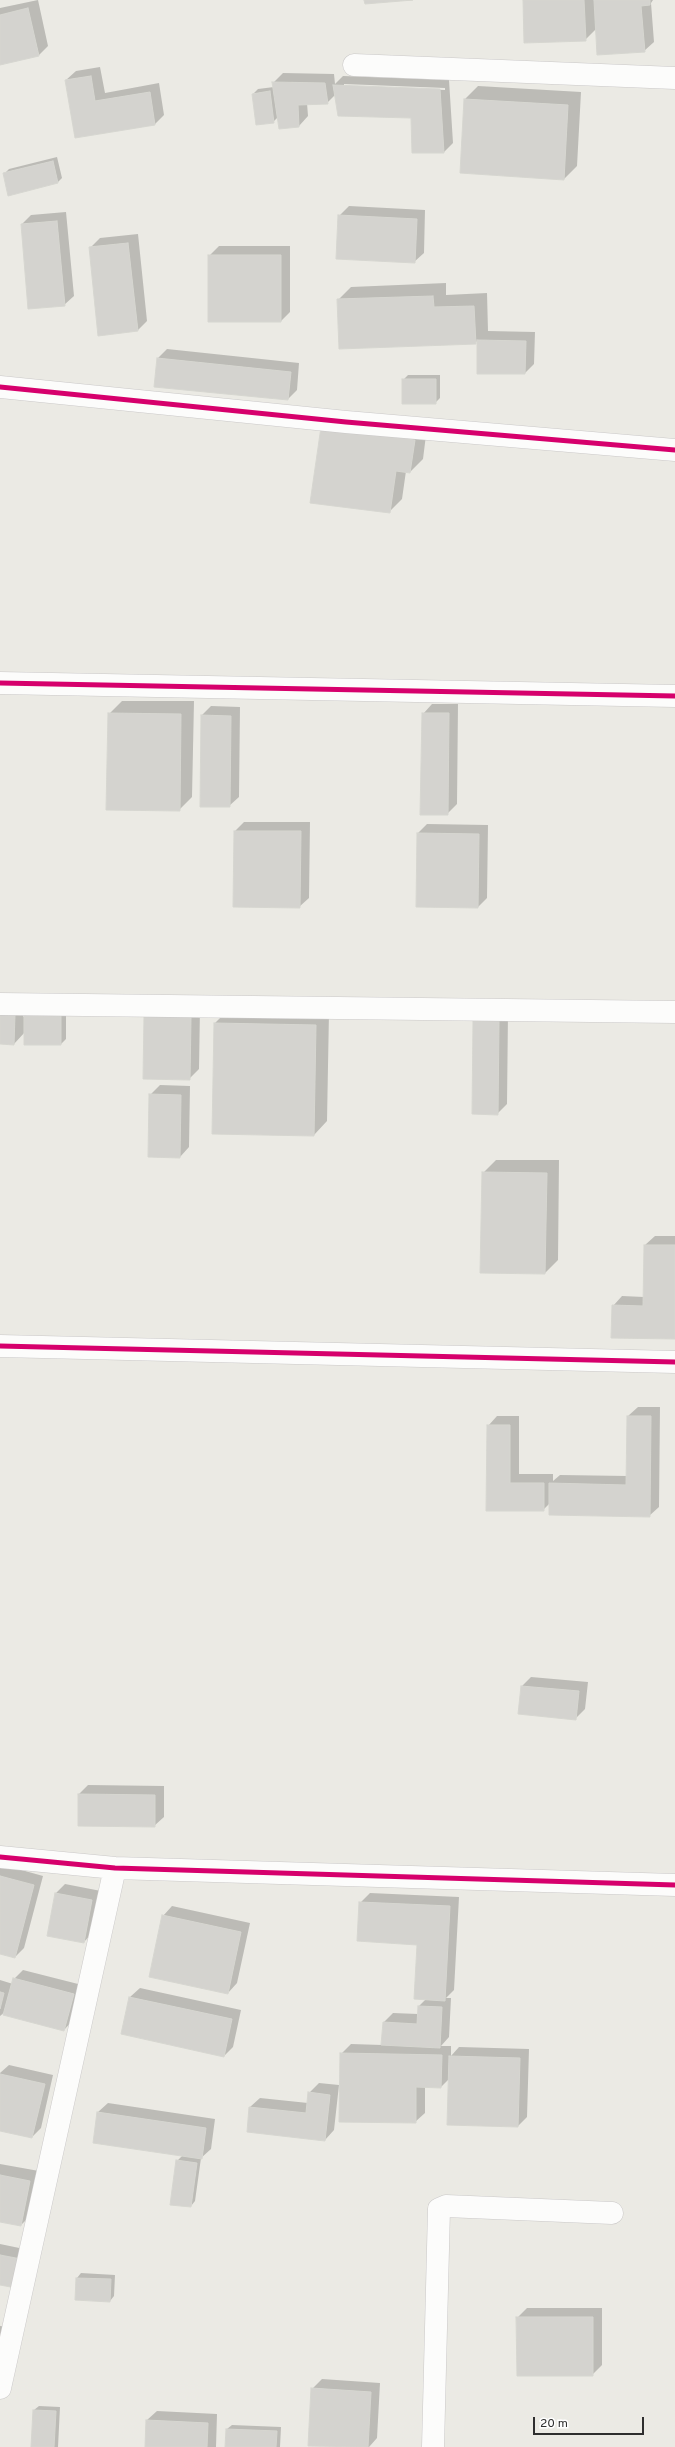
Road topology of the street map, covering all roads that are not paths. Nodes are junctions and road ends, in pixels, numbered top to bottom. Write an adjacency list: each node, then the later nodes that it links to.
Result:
1 (354, 65): 2 (street)
2 (675, 78)
3 (0, 387): 4 (street)
4 (675, 450)
5 (0, 684): 6 (street)
6 (675, 696)
7 (0, 1004): 8 (street)
8 (675, 1012)
9 (0, 1346): 10 (street)
10 (675, 1362)
11 (0, 1857): 12 (street)
12 (115, 1868): 13 (street); 15 (street)
13 (675, 1885)
14 (612, 2213): 16 (street)
15 (0, 2388)
16 (433, 2447)

